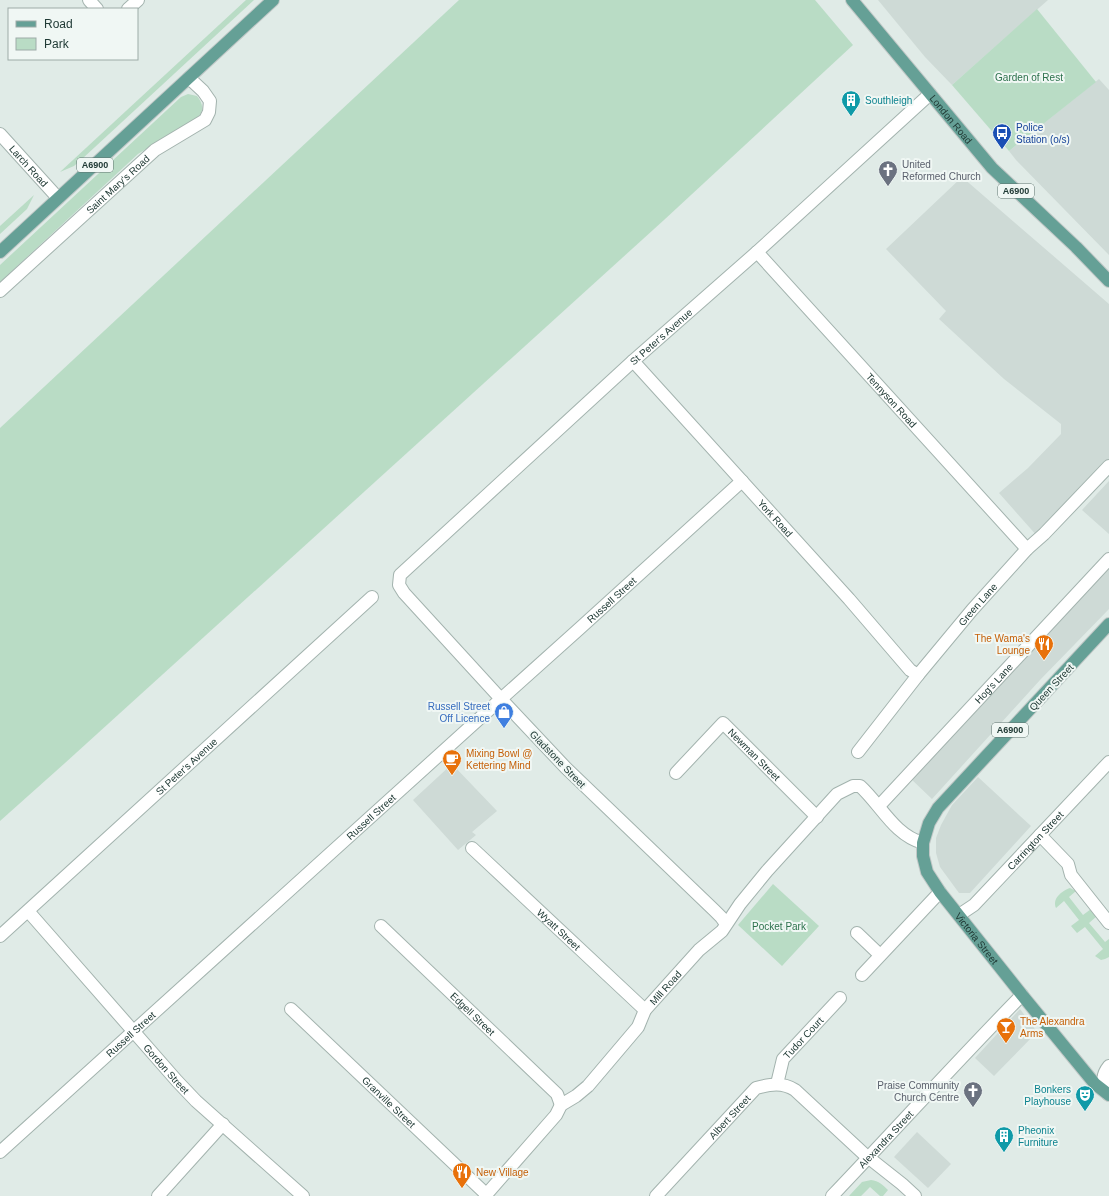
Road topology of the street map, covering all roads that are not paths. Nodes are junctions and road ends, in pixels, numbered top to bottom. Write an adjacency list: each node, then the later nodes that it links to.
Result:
1 (89, 0): 5 (street)
2 (138, 0): 6 (street)
3 (273, 0): 7 (main road, A6900)
4 (852, 0): 8 (main road, London Road / A6900)
5 (96, 8)
6 (129, 8)
7 (189, 78): 10 (main road, A6900); 14 (street, Saint Mary's Road)
8 (930, 94): 12 (street, St Peter's Avenue); 13 (main road, London Road / A6900)
9 (0, 134): 10 (street, Larch Road)
10 (58, 198): 11 (main road, A6900)
11 (0, 252)
12 (757, 252): 15 (street, St Peter's Avenue); 18 (street, Tennyson Road)
13 (1109, 281)
14 (0, 291)
15 (633, 361): 17 (street, York Road); 20 (street, St Peter's Avenue)
16 (1109, 466): 18 (street, Green Lane)
17 (742, 481): 23 (street, York Road); 24 (street, Russell Street)
18 (1026, 549): 23 (street, Green Lane)
19 (1109, 559): 28 (street, Hog's Lane)
20 (399, 585): 24 (street, Gladstone Street)
21 (372, 597): 34 (street, St Peter's Avenue)
22 (1109, 624): 31 (main road, Queen Street / A6900)
23 (918, 675): 25 (street, Green Lane)
24 (501, 699): 37 (street, Gladstone Street); 47 (street, Russell Street)
25 (858, 752)
26 (1109, 762): 30 (street, Carrington Street)
27 (676, 773): 29 (street, Newman Street)
28 (878, 806): 29 (street, Mill Road); 31 (street)
29 (817, 817): 37 (street, Mill Road)
30 (1040, 835): 35 (street, Carrington Street); 36 (street)
31 (923, 843): 33 (main road, Victoria Street / A6900)
32 (472, 848): 46 (street, Wyatt Street)
33 (940, 892): 35 (main road, Victoria Street / A6900); 41 (street)
34 (28, 911): 40 (street, St Peter's Avenue); 47 (street, Gordon Street)
35 (959, 916): 43 (main road, Victoria Street / A6900)
36 (1109, 923)
37 (726, 924): 46 (street, Mill Road)
38 (381, 926): 51 (street, Edgell Street)
39 (857, 933): 41 (street)
40 (0, 936)
41 (880, 956): 42 (street)
42 (862, 975)
43 (1022, 995): 50 (main road, Victoria Street / A6900); 54 (street, Alexandra Street)
44 (840, 998): 49 (street, Tudor Court)
45 (291, 1009): 55 (street, Granville Street)
46 (645, 1010): 51 (street, Mill Road)
47 (134, 1031): 52 (street, Gordon Street); 53 (street, Russell Street)
48 (1109, 1066): 50 (street)
49 (777, 1084): 54 (street, Albert Street); 58 (street, Albert Street)
50 (1109, 1094)
51 (561, 1105): 55 (street, Mill Road)
52 (223, 1124): 56 (street); 57 (street, Gordon Street)
53 (0, 1152)
54 (869, 1158): 59 (street, Alexandra Street); 60 (street, Albert Street)
55 (486, 1195)
56 (158, 1196)
57 (302, 1196)
58 (656, 1196)
59 (832, 1196)
60 (915, 1196)

